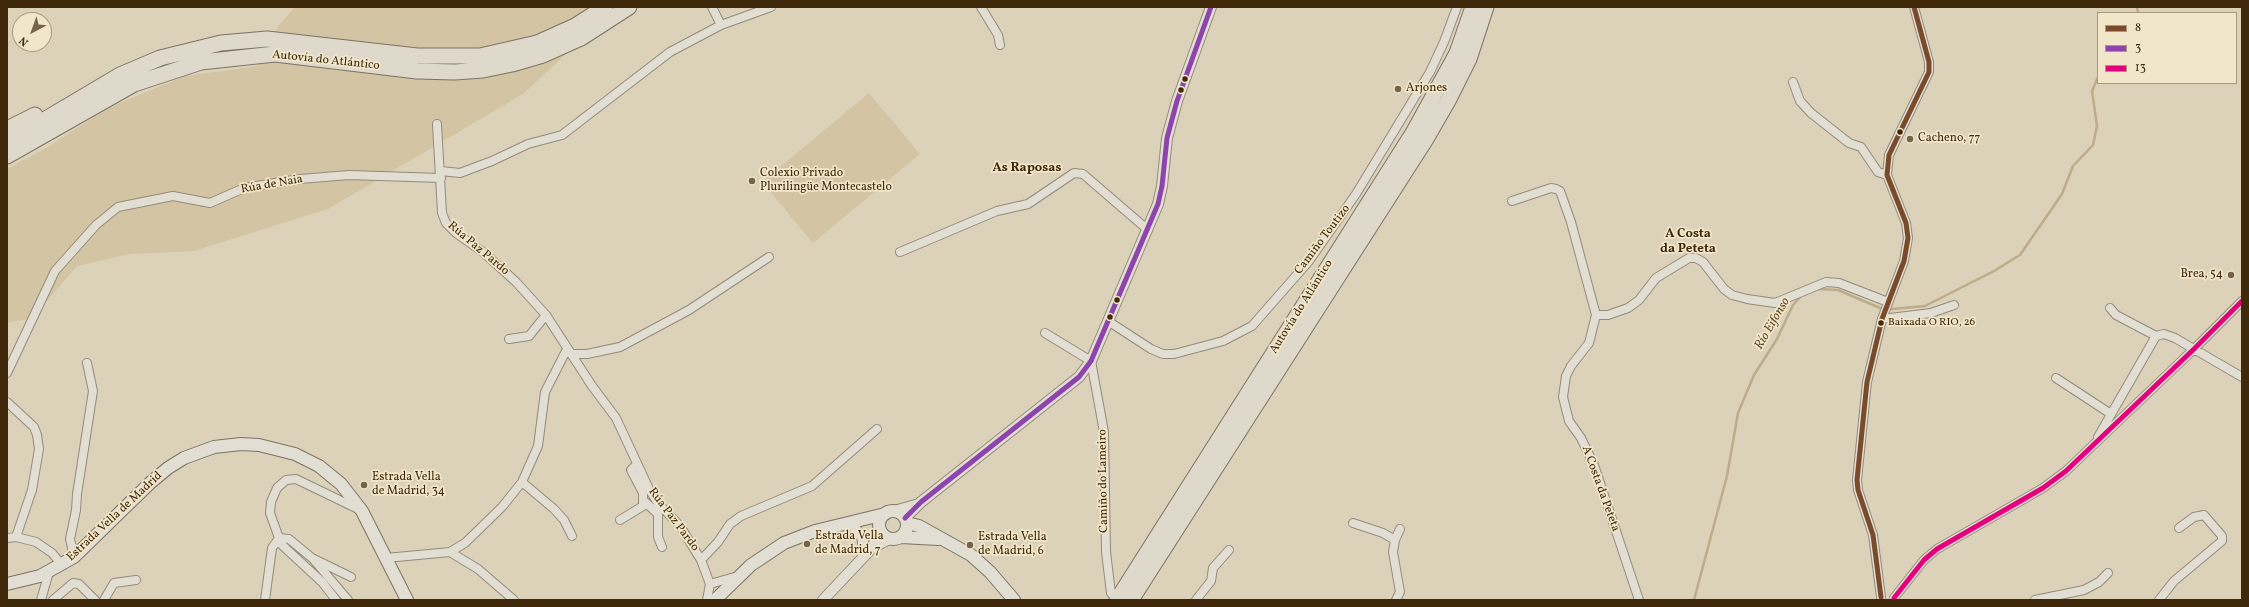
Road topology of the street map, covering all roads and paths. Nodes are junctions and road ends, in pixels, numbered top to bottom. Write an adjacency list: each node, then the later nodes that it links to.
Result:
1 (605, 7): 15 (highway, Autovía do Atlántico)
2 (629, 7): 16 (highway, Autovía do Atlántico)
3 (712, 7): 11 (street)
4 (770, 7): 11 (street, Rúa de Naia)
5 (981, 7): 12 (street)
6 (1211, 7): 20 (street)
7 (1457, 7): 30 (street, Camiño Toutizo)
8 (1473, 7): 96 (highway, Autovía do Atlántico)
9 (1486, 7): 97 (highway, Autovía do Atlántico)
10 (1914, 7): 18 (street)
11 (721, 25): 17 (street, Rúa de Naia)
12 (1000, 45)
13 (1793, 82): 18 (street)
14 (437, 124): 17 (street, Rúa Paz Pardo)
15 (8, 131)
16 (7, 156)
17 (441, 174): 27 (street, Rúa Paz Pardo); 38 (street, Rúa de Naia)
18 (1887, 175): 24 (street)
19 (1512, 201): 28 (street)
20 (1148, 230): 21 (street); 30 (street)
21 (900, 252)
22 (769, 257): 35 (street)
23 (2242, 301): 34 (street)
24 (1887, 304): 28 (street); 29 (street)
25 (1954, 304): 29 (street)
26 (2110, 308): 32 (street)
27 (546, 315): 33 (street); 35 (street, Rúa Paz Pardo)
28 (1596, 315): 100 (street, A Costa da Peteta)
29 (1882, 319): 82 (street)
30 (1108, 321): 36 (street)
31 (1045, 333): 36 (street)
32 (2156, 336): 34 (street); 42 (street)
33 (509, 339)
34 (2194, 349): 39 (street); 44 (street)
35 (569, 351): 45 (street, Rúa Paz Pardo); 46 (street)
36 (1091, 361): 48 (street); 96 (street, Camiño do Lameiro)
37 (87, 363): 69 (street)
38 (7, 373)
39 (2242, 376)
40 (2056, 378): 42 (street)
41 (7, 402): 60 (street)
42 (2111, 414): 44 (street)
43 (877, 429): 72 (street)
44 (2097, 441): 83 (street)
45 (637, 464): 47 (street); 72 (street, Rúa Paz Pardo)
46 (522, 482): 59 (street); 68 (street)
47 (644, 500): 51 (street); 65 (street)
48 (916, 506): 50 (street); 52 (street); 55 (street)
49 (362, 511): 62 (street); 69 (main road, Estrada Vella de Madrid); 71 (main road, Estrada Vella de Madrid)
50 (890, 512): 52 (main road); 54 (main road); 58 (main road)
51 (620, 520)
52 (906, 520): 55 (main road); 58 (main road)
53 (1353, 523): 64 (street)
54 (848, 526): 58 (main road); 67 (street); 76 (main road)
55 (919, 526): 63 (main road)
56 (2179, 528): 102 (street)
57 (1400, 529): 64 (street)
58 (887, 534): 63 (main road); 67 (street)
59 (572, 536)
60 (16, 537): 61 (street); 73 (street)
61 (7, 538)
62 (279, 538): 70 (street); 88 (street); 89 (street)
63 (940, 539): 95 (main road)
64 (1395, 540): 99 (street)
65 (662, 548)
66 (1229, 550): 98 (street)
67 (868, 551): 94 (street)
68 (450, 552): 71 (street); 92 (street)
69 (74, 557): 73 (main road, Estrada Vella de Madrid)
70 (312, 558): 77 (street); 90 (street)
71 (386, 558): 91 (main road, Estrada Vella de Madrid)
72 (701, 560): 80 (street, Rúa Paz Pardo)
73 (62, 565): 74 (main road, Estrada Vella de Madrid)
74 (50, 572): 79 (main road, Estrada Vella de Madrid); 84 (street)
75 (2108, 574): 101 (street)
76 (738, 576): 80 (street); 81 (main road)
77 (351, 577)
78 (136, 580): 87 (street)
79 (7, 584)
80 (710, 584): 93 (street)
81 (722, 598)
82 (1880, 598): 83 (street)
83 (1895, 599)
84 (41, 600)
85 (52, 600): 86 (street)
86 (95, 600)
87 (104, 600)
88 (265, 600)
89 (336, 600)
90 (348, 600)
91 (407, 600)
92 (514, 600)
93 (707, 600)
94 (823, 600)
95 (1014, 600)
96 (1117, 600)
97 (1131, 600)
98 (1196, 600)
99 (1396, 600)
100 (1639, 600)
101 (2035, 600)
102 (2159, 600)

